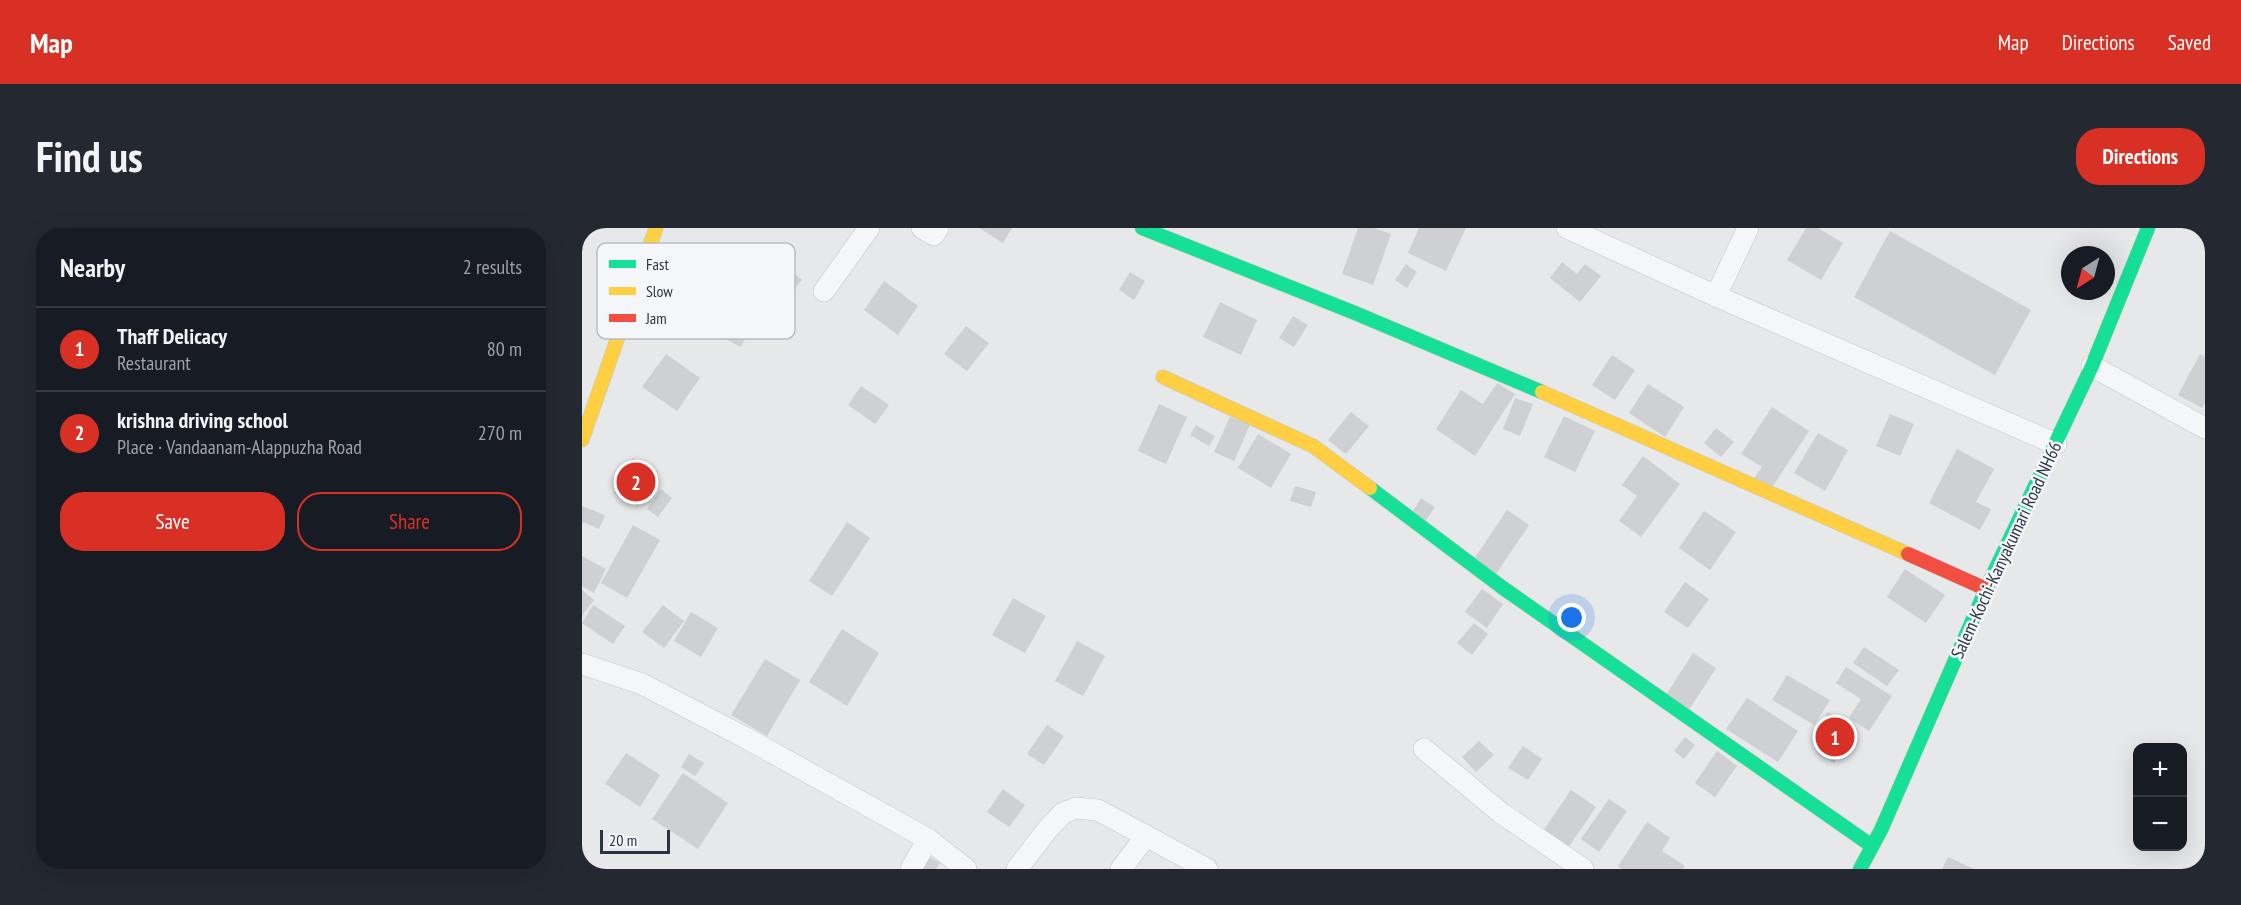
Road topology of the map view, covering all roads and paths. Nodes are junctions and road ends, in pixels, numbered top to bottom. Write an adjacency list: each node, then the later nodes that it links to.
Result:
1 (656, 228): 9 (main road)
2 (869, 228): 10 (street)
3 (922, 228): 4 (street)
4 (938, 228)
5 (1142, 228): 18 (main road)
6 (1567, 228): 11 (street)
7 (1748, 228): 11 (street)
8 (2148, 228): 13 (main road, Salem-Kochi-Kanyakumari Road NH66)
9 (651, 243)
10 (824, 291)
11 (1716, 296): 17 (street)
12 (617, 339): 16 (main road)
13 (2092, 366): 15 (street); 17 (main road, Salem-Kochi-Kanyakumari Road NH66)
14 (1163, 377): 23 (main road)
15 (2205, 428)
16 (582, 440)
17 (2056, 444): 18 (main road, Salem-Kochi-Kanyakumari Road NH66)
18 (1986, 589): 23 (main road, Salem-Kochi-Kanyakumari Road NH66)
19 (582, 664): 22 (street)
20 (1424, 750): 29 (street)
21 (1146, 836): 26 (street); 27 (street); 28 (street)
22 (928, 839): 24 (street); 25 (street)
23 (1872, 846): 30 (main road, Salem-Kochi-Kanyakumari Road NH66)
24 (910, 869)
25 (966, 869)
26 (1017, 869)
27 (1121, 869)
28 (1207, 869)
29 (1583, 869)
30 (1860, 869)

